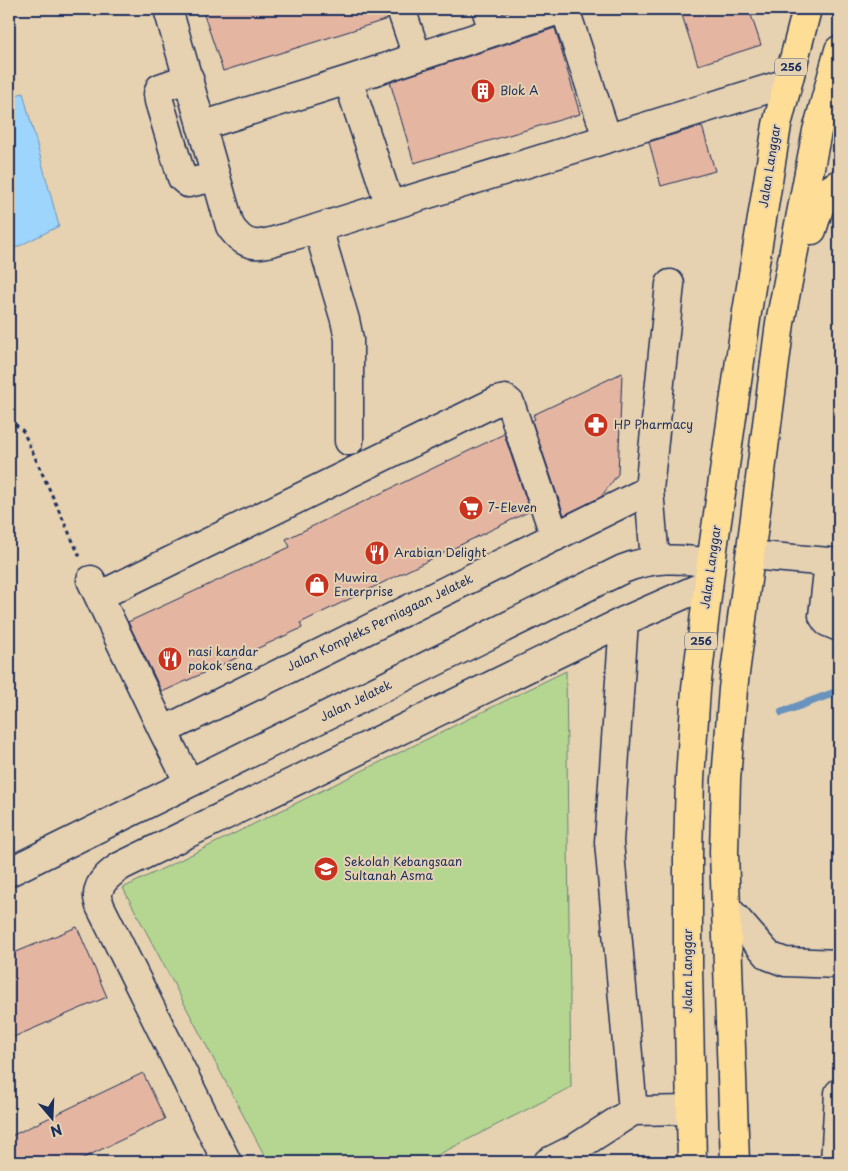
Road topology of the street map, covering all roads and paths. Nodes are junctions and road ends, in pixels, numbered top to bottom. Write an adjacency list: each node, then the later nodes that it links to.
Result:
1 (168, 9): 8 (street)
2 (401, 9): 7 (street)
3 (564, 9): 5 (street); 12 (street)
4 (807, 9): 10 (main road, Jalan Langgar / 256)
5 (489, 20): 7 (street)
6 (839, 50): 18 (main road)
7 (416, 56): 9 (street)
8 (189, 78): 11 (street); 13 (street)
9 (348, 80): 11 (street); 15 (street)
10 (786, 83): 12 (street); 26 (main road, Jalan Langgar / 256)
11 (202, 126): 13 (street)
12 (607, 138): 15 (street)
13 (215, 177): 16 (street)
14 (839, 184): 18 (main road)
15 (390, 206): 16 (street)
16 (318, 228): 20 (street)
17 (670, 284): 21 (street)
18 (780, 323): 23 (main road)
19 (9, 419): 27 (path)
20 (349, 441)
21 (649, 490): 22 (street, Jalan Kompleks Perniagaan Jelatek); 24 (street)
22 (555, 537): 27 (street); 30 (street, Jalan Kompleks Perniagaan Jelatek)
23 (751, 555): 25 (street); 33 (main road)
24 (655, 560): 26 (street, Jalan Jelatek); 31 (street, Jalan Jelatek)
25 (834, 563): 29 (street)
26 (709, 573): 28 (street); 36 (main road, Jalan Langgar / 256)
27 (95, 588): 30 (street)
28 (624, 621): 37 (street); 38 (street)
29 (839, 627)
30 (163, 731): 31 (street)
31 (189, 783): 32 (street, Jalan Jelatek)
32 (9, 872)
33 (727, 908): 34 (street); 41 (main road)
34 (839, 964)
35 (839, 1093): 42 (street)
36 (690, 1110): 37 (street); 40 (main road, Jalan Langgar / 256)
37 (633, 1112): 39 (street)
38 (227, 1162)
39 (548, 1162)
40 (692, 1162)
41 (735, 1162)
42 (835, 1162)

